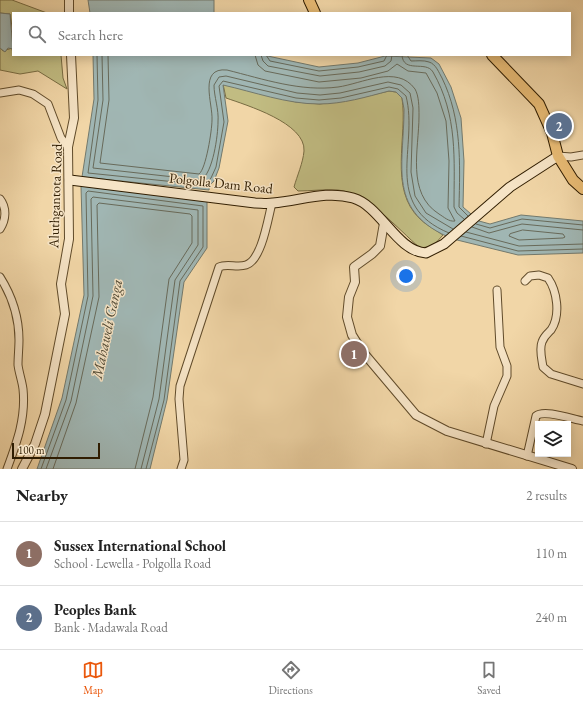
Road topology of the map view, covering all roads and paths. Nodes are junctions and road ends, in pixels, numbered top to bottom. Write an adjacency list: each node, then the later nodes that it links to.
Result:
1 (69, 0): 3 (street)
2 (309, 0): 4 (main road)
3 (69, 12)
4 (315, 12)
5 (71, 56): 8 (street, Aluthgantota Road)
6 (493, 56): 10 (main road)
7 (0, 93): 8 (street)
8 (68, 147): 11 (street, Aluthgantota Road)
9 (583, 155): 10 (street)
10 (558, 156): 12 (main road); 15 (main road, Polgolla Dam Road)
11 (70, 180): 14 (main road, Polgolla Dam Road); 25 (street, Aluthgantota Road)
12 (583, 189)
13 (0, 199): 16 (street)
14 (272, 203): 15 (main road, Polgolla Dam Road); 26 (street)
15 (384, 222): 22 (street)
16 (0, 229)
17 (0, 277): 24 (street)
18 (525, 281): 20 (street)
19 (497, 290): 22 (street)
20 (583, 384)
21 (583, 421): 23 (street)
22 (486, 444): 23 (street)
23 (527, 456): 27 (street)
24 (7, 469)
25 (22, 469)
26 (181, 469)
27 (572, 469)

